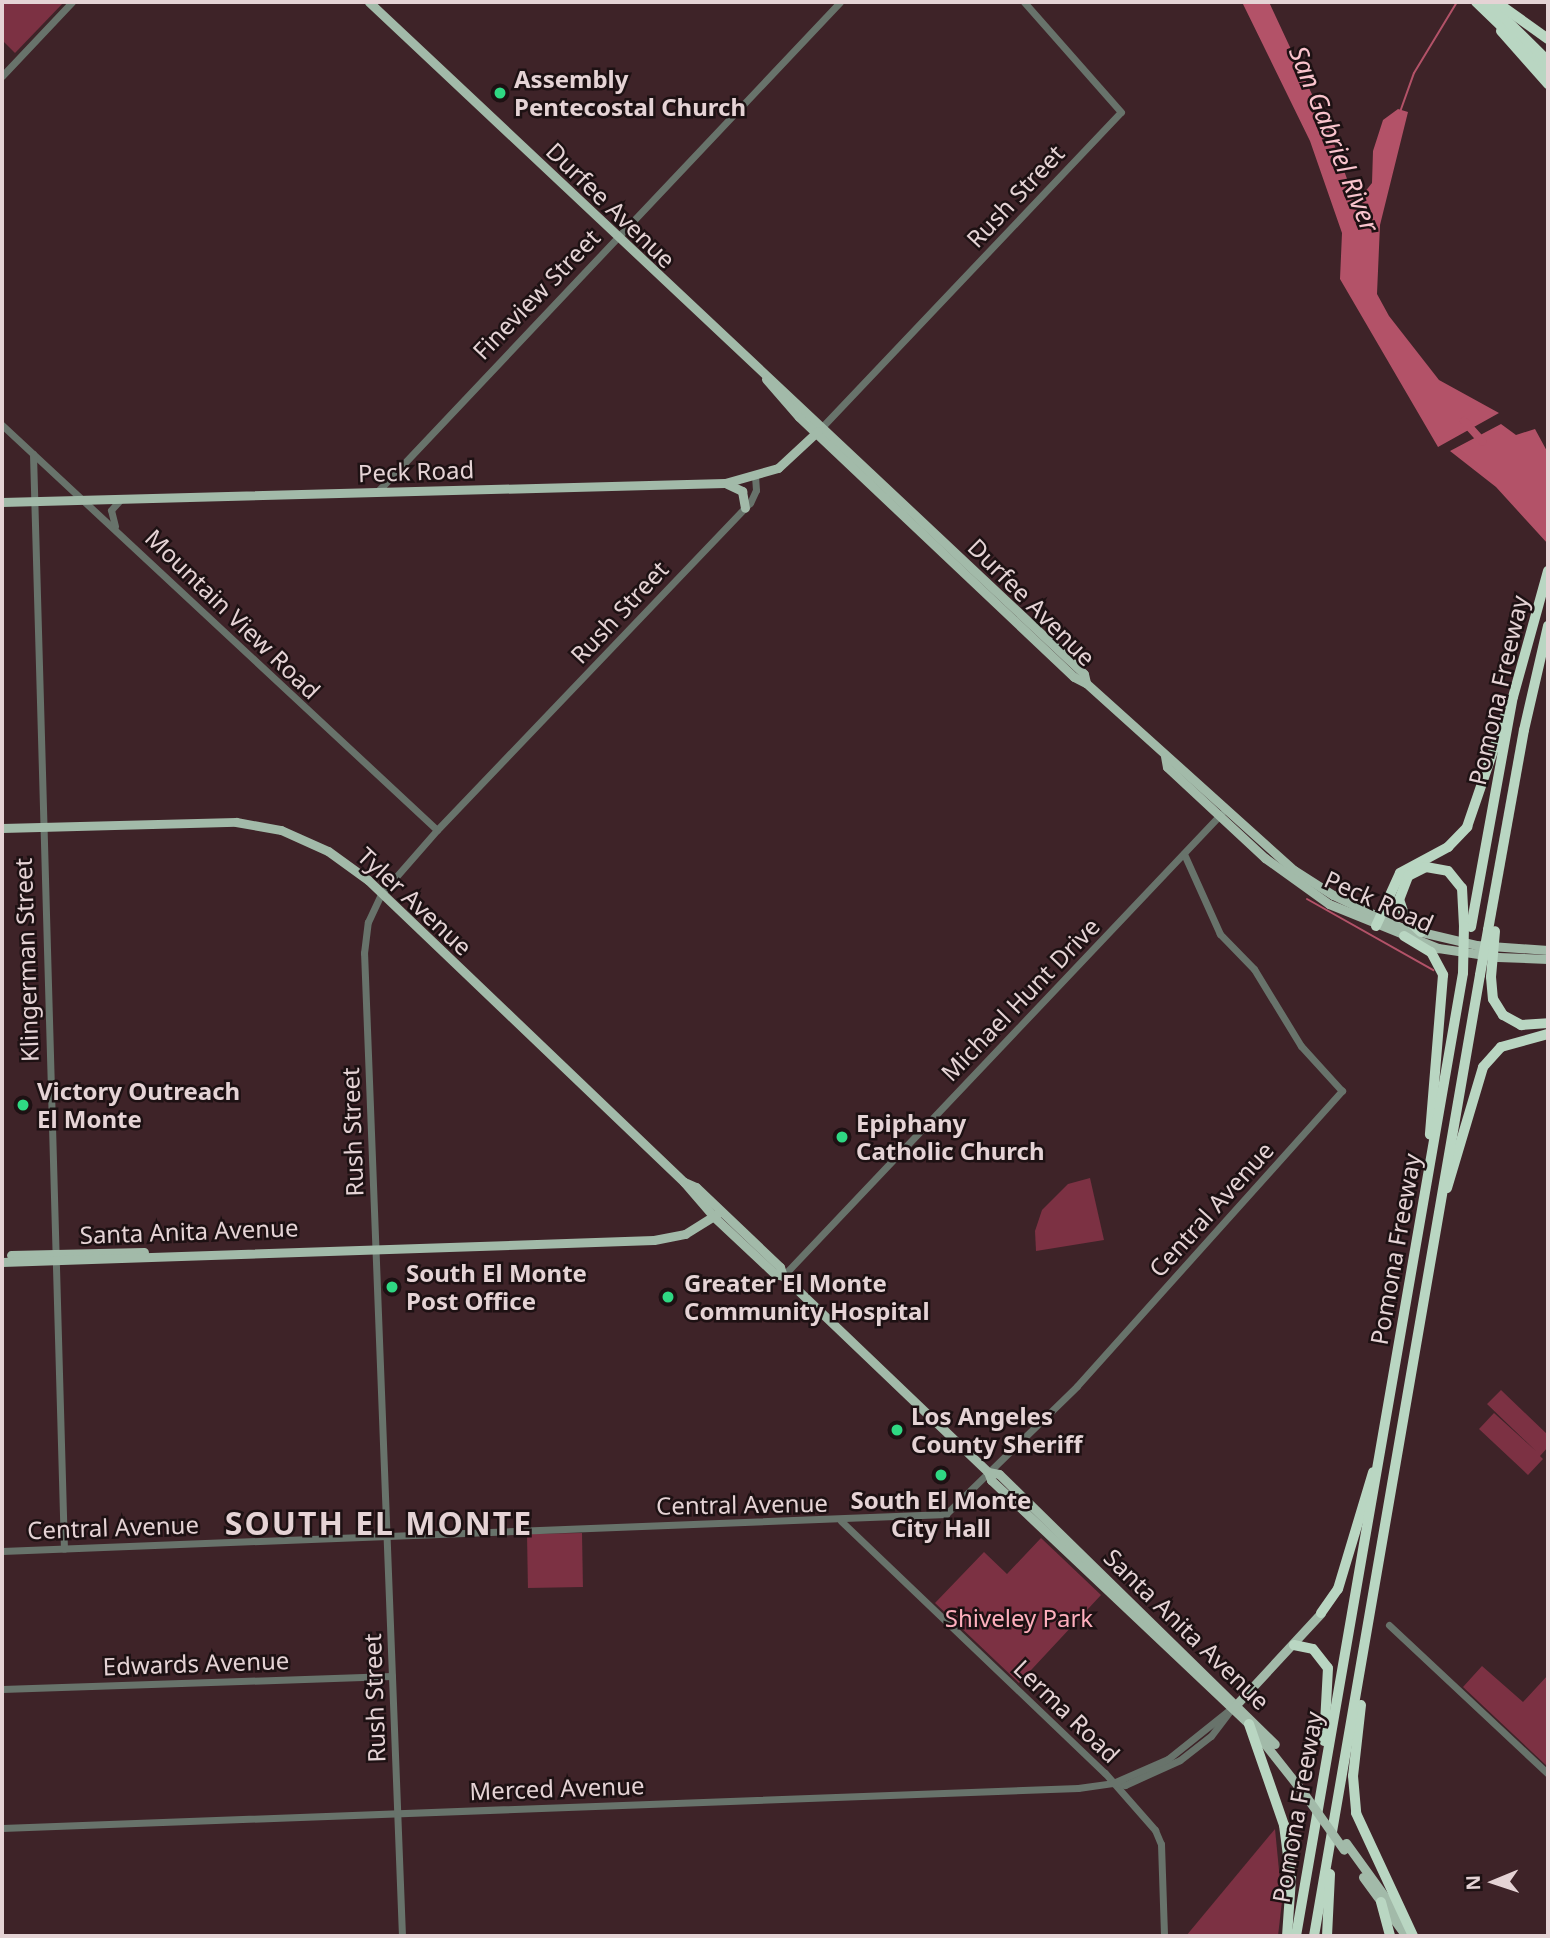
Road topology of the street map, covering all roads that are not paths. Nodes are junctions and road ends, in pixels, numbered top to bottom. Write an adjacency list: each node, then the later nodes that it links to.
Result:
1 (72, 2): 10 (street)
2 (369, 2): 12 (main road, Durfee Avenue)
3 (840, 2): 12 (street, Fineview Street)
4 (1024, 2): 14 (street, Rush Street)
5 (1488, 5): 6 (highway); 7 (highway); 8 (highway); 9 (highway); 11 (highway)
6 (1548, 39)
7 (1548, 53)
8 (1548, 63)
9 (1548, 71)
10 (2, 76)
11 (1548, 84)
12 (617, 237): 14 (main road, Durfee Avenue); 18 (street, Fineview Street)
13 (2, 425): 15 (street, Mountain View Road)
14 (819, 430): 16 (main road, Peck Road); 28 (main road, Durfee Avenue)
15 (33, 454): 20 (street, Mountain View Road); 21 (street, Klingerman Street)
16 (755, 477): 17 (main road, Peck Road); 23 (street, Rush Street)
17 (725, 483): 18 (main road, Peck Road); 23 (main road)
18 (377, 492): 19 (main road, Peck Road)
19 (121, 499): 20 (main road, Peck Road); 24 (street)
20 (83, 500): 21 (main road, Peck Road); 24 (street, Mountain View Road)
21 (31, 501): 22 (main road, Peck Road); 29 (street, Klingerman Street)
22 (2, 502)
23 (745, 508): 31 (street, Rush Street)
24 (119, 533): 31 (street, Mountain View Road)
25 (1548, 571): 27 (highway, Pomona Freeway)
26 (1548, 626): 40 (highway, Pomona Freeway, bridge)
27 (1513, 697): 34 (highway); 35 (highway, Pomona Freeway)
28 (1222, 813): 32 (street, Michael Hunt Drive); 34 (main road, Peck Road)
29 (42, 827): 30 (main road, Tyler Avenue); 33 (main road, Tyler Avenue); 48 (street, Klingerman Street)
30 (2, 828)
31 (437, 830): 33 (street, Rush Street)
32 (1184, 854): 50 (street, Michael Hunt Drive); 52 (street, Central Avenue)
33 (381, 894): 45 (main road, Tyler Avenue); 46 (street, Rush Street)
34 (1377, 922): 36 (main road, Peck Road); 37 (main road, Peck Road)
35 (1468, 927): 36 (highway); 44 (highway, Pomona Freeway, bridge)
36 (1421, 932): 38 (main road, Peck Road)
37 (1404, 936): 39 (main road, Peck Road); 44 (highway)
38 (1548, 950)
39 (1548, 959)
40 (1482, 981): 41 (highway); 43 (highway, Pomona Freeway)
41 (1548, 1023)
42 (1548, 1034): 43 (highway)
43 (1442, 1198): 57 (highway, Pomona Freeway)
44 (1424, 1201): 51 (highway, Pomona Freeway)
45 (717, 1214): 46 (main road, Santa Anita Avenue); 50 (main road, Santa Anita Avenue)
46 (376, 1249): 48 (main road, Santa Anita Avenue); 54 (street, Rush Street)
47 (2, 1256): 48 (main road, Santa Anita Avenue)
48 (53, 1257): 49 (main road, Santa Anita Avenue); 55 (street, Klingerman Street)
49 (2, 1262)
50 (783, 1276): 52 (main road, Santa Anita Avenue)
51 (1379, 1458): 58 (highway); 68 (highway, Pomona Freeway)
52 (988, 1472): 53 (street, Central Avenue); 63 (main road, Santa Anita Avenue)
53 (840, 1520): 54 (street, Central Avenue); 66 (street, Lerma Road)
54 (387, 1536): 55 (street, Central Avenue); 61 (street, Rush Street)
55 (64, 1549): 56 (street, Central Avenue)
56 (2, 1551)
57 (1371, 1611): 70 (highway, Pomona Freeway); 82 (highway)
58 (1321, 1613): 60 (main road)
59 (1389, 1625): 65 (street)
60 (1294, 1645): 63 (main road); 68 (highway)
61 (392, 1676): 62 (street, Edwards Avenue); 69 (street, Rush Street)
62 (2, 1689)
63 (1235, 1706): 64 (main road, Santa Anita Avenue); 66 (street, Merced Avenue); 67 (main road, Santa Anita Avenue)
64 (1249, 1724): 67 (main road, Santa Anita Avenue); 76 (highway)
65 (1548, 1774)
66 (1112, 1783): 69 (street, Merced Avenue); 75 (street, Lerma Road)
67 (1306, 1791): 72 (main road, Santa Anita Avenue, bridge)
68 (1320, 1803): 77 (highway, Pomona Freeway)
69 (397, 1814): 71 (street, Merced Avenue); 74 (street, Rush Street)
70 (1335, 1817): 78 (highway, Pomona Freeway); 79 (highway)
71 (2, 1828)
72 (1345, 1846): 73 (main road, Santa Anita Avenue); 82 (main road, Santa Anita Avenue)
73 (1381, 1902): 80 (highway); 81 (main road, Santa Anita Avenue)
74 (402, 1936)
75 (1164, 1936)
76 (1287, 1936)
77 (1296, 1936)
78 (1314, 1936)
79 (1327, 1936)
80 (1390, 1936)
81 (1406, 1936)
82 (1413, 1936)

